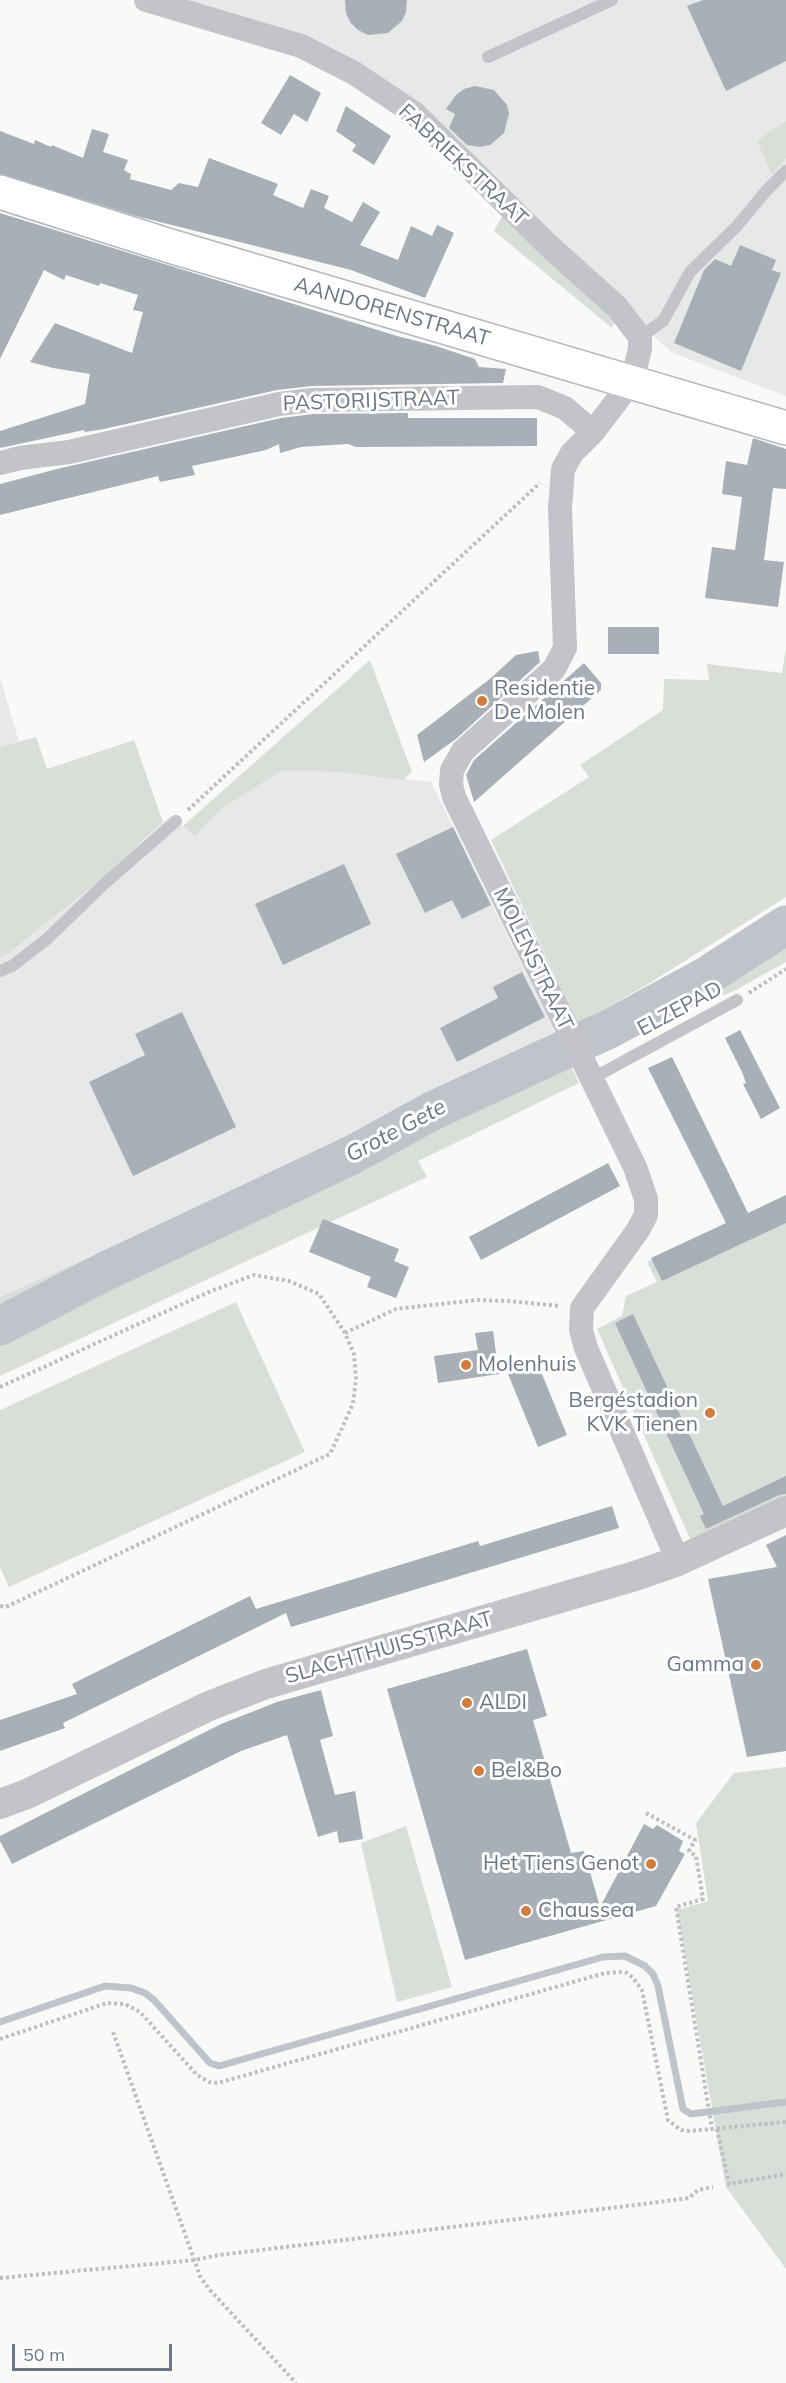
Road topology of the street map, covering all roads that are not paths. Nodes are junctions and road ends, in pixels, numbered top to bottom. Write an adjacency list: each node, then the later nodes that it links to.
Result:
1 (146, 0): 6 (street, FABRIEKSTRAAT)
2 (612, 0): 3 (lane)
3 (488, 57)
4 (786, 171): 6 (lane)
5 (0, 192): 7 (main road, AANDORENSTRAAT)
6 (640, 337): 7 (street)
7 (632, 381): 8 (main road, AANDORENSTRAAT); 9 (street)
8 (786, 428)
9 (593, 432): 10 (street, PASTORIJSTRAAT); 14 (street, MOLENSTRAAT)
10 (0, 463)
11 (176, 821): 12 (lane)
12 (0, 972)
13 (736, 1000): 14 (lane, ELZEPAD)
14 (587, 1071): 16 (street, MOLENSTRAAT)
15 (786, 1511): 16 (street, SLACHTHUISSTRAAT)
16 (678, 1561): 17 (street, SLACHTHUISSTRAAT)
17 (0, 1804)

